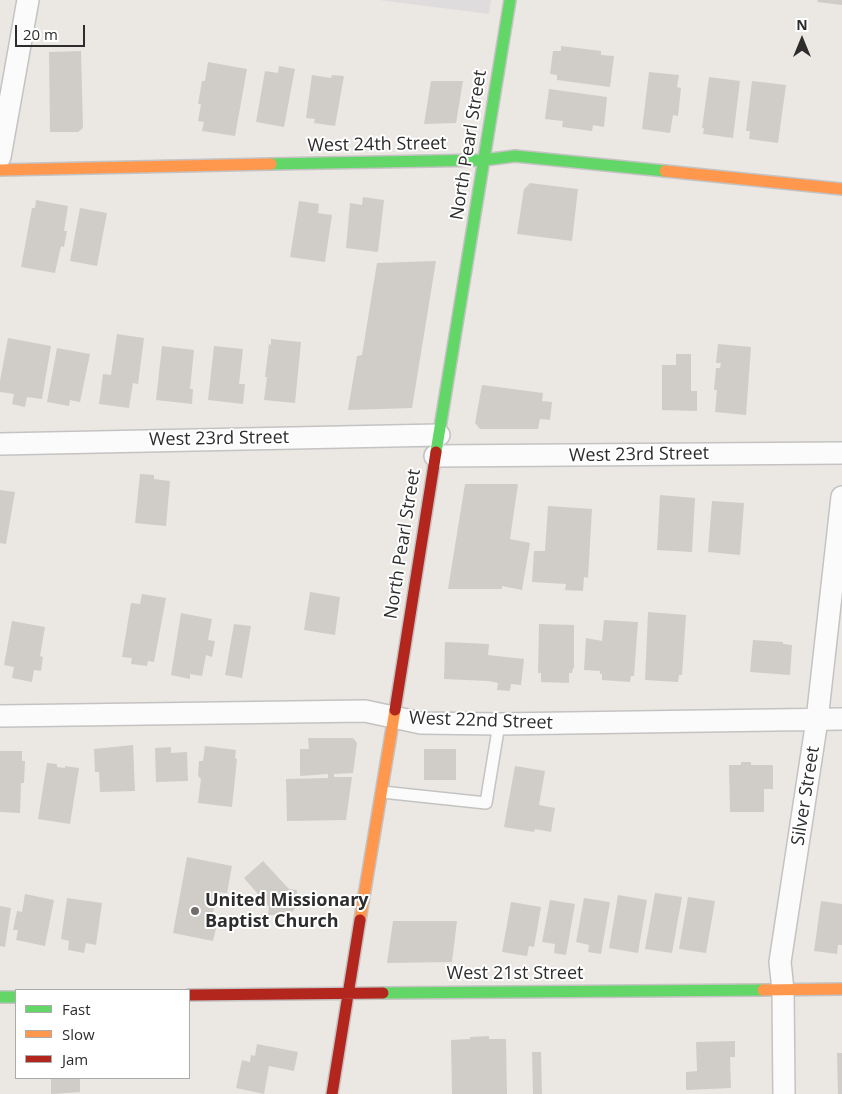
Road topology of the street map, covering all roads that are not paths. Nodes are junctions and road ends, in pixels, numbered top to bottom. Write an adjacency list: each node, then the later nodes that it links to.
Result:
1 (28, 0): 3 (street)
2 (510, 0): 4 (street, North Pearl Street)
3 (0, 158)
4 (484, 160): 5 (street, West 24th Street); 6 (street, West 24th Street); 7 (street, North Pearl Street)
5 (0, 170)
6 (842, 189)
7 (439, 435): 8 (street, West 23rd Street); 10 (street, North Pearl Street)
8 (0, 444)
9 (842, 453): 10 (street, West 23rd Street)
10 (435, 456): 13 (street, North Pearl Street)
11 (842, 497): 14 (street, Silver Street)
12 (0, 716): 13 (street, West 22nd Street)
13 (394, 717): 16 (street, West 22nd Street); 17 (street, North Pearl Street)
14 (817, 720): 15 (street, West 22nd Street); 16 (street, West 22nd Street); 19 (street, Silver Street)
15 (842, 720)
16 (499, 724): 17 (lane)
17 (381, 792): 20 (street, North Pearl Street)
18 (842, 989): 19 (street, West 21st Street)
19 (783, 990): 20 (street, West 21st Street); 25 (street, Silver Street)
20 (349, 993): 21 (street, West 21st Street); 24 (street, North Pearl Street)
21 (190, 995)
22 (0, 997): 23 (street)
23 (15, 997)
24 (332, 1094)
25 (784, 1094)

